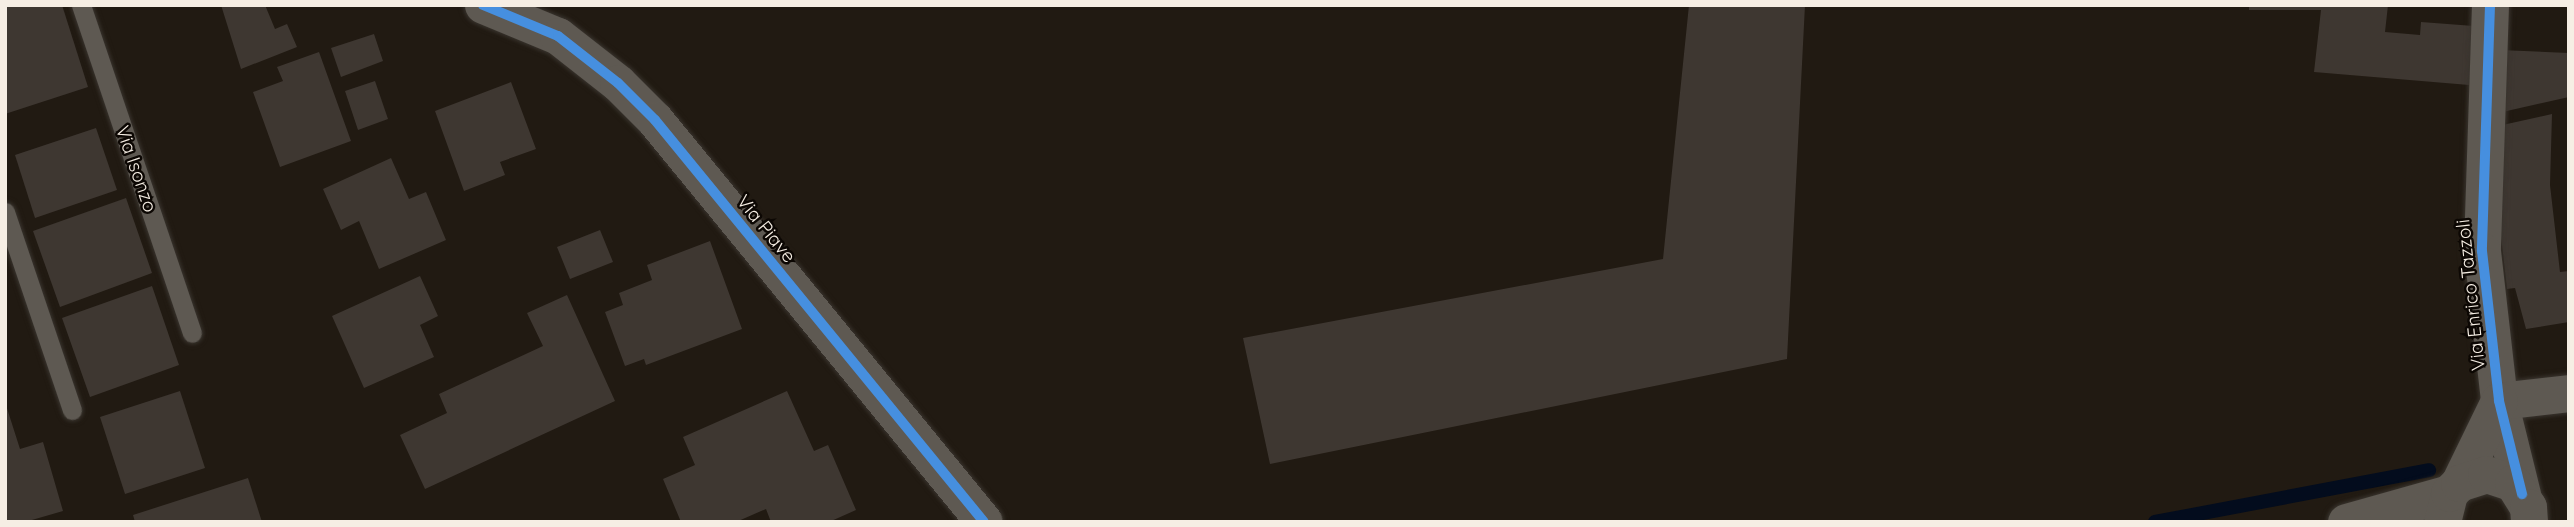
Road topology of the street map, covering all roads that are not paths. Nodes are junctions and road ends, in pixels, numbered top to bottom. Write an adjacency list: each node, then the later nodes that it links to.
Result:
1 (81, 5): 5 (lane, Via Isonzo)
2 (483, 5): 11 (street, Via Piave)
3 (2490, 5): 7 (street, Via Enrico Tazzoli)
4 (5, 212): 8 (lane)
5 (192, 333)
6 (2569, 393): 7 (street)
7 (2499, 401): 9 (street); 10 (street, Via Enrico Tazzoli)
8 (72, 410)
9 (2450, 499): 10 (street); 12 (street)
10 (2526, 508)
11 (984, 522)
12 (2347, 522)

